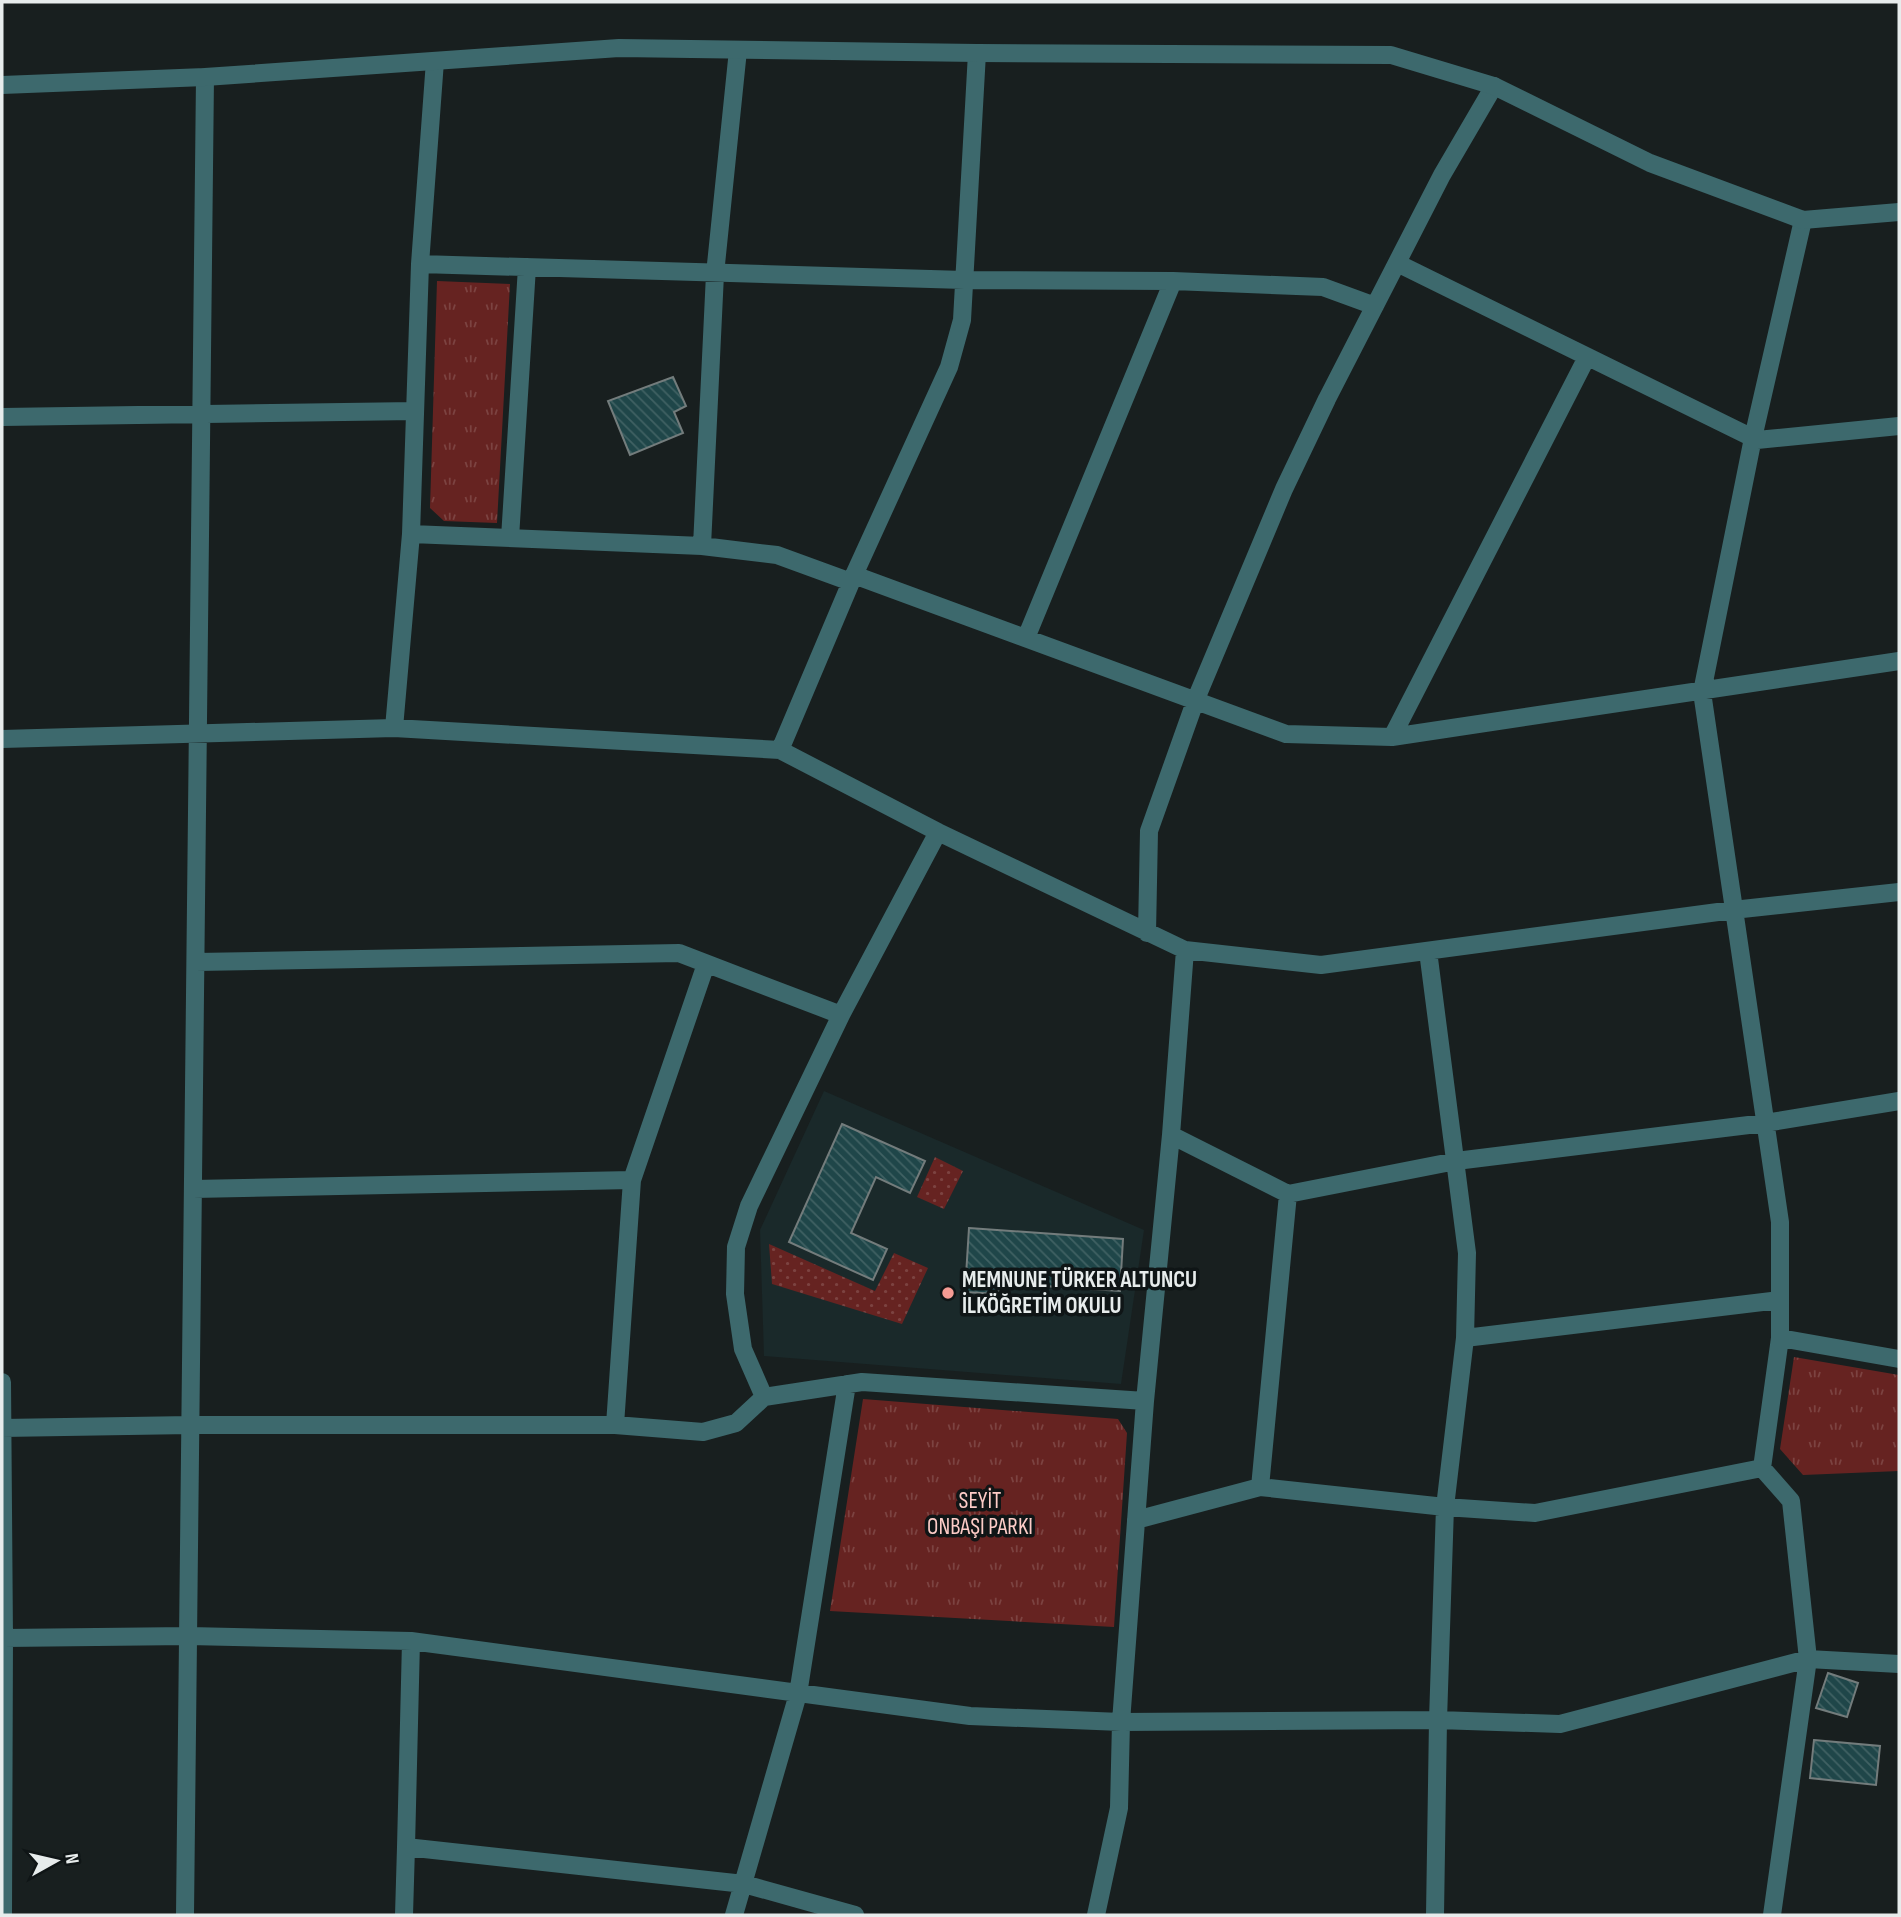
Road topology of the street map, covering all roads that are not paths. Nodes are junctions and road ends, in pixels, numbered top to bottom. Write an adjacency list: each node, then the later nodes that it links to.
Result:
1 (738, 50): 2 (street); 3 (street); 12 (street)
2 (977, 53): 6 (street); 13 (street)
3 (435, 61): 4 (street); 10 (street)
4 (205, 77): 5 (street); 18 (street)
5 (2, 85)
6 (1493, 86): 8 (street); 9 (street)
7 (1899, 212): 8 (street)
8 (1803, 220): 21 (street)
9 (1397, 263): 15 (street); 16 (street)
10 (420, 264): 11 (street); 17 (street)
11 (527, 267): 12 (street); 23 (street)
12 (715, 274): 13 (street); 24 (street)
13 (964, 280): 14 (street); 25 (street)
14 (1172, 281): 15 (street); 26 (street)
15 (1375, 306): 29 (street)
16 (1587, 357): 21 (street); 32 (street)
17 (415, 411): 18 (street); 22 (street)
18 (202, 413): 19 (street); 31 (street)
19 (2, 417)
20 (1899, 426): 21 (street)
21 (1754, 439): 28 (street)
22 (411, 534): 23 (street); 30 (street)
23 (510, 538): 24 (street)
24 (702, 546): 25 (street)
25 (852, 578): 26 (street); 34 (street)
26 (1026, 638): 29 (street)
27 (1899, 661): 28 (street)
28 (1702, 692): 32 (street); 37 (street)
29 (1196, 699): 32 (street); 38 (street)
30 (394, 728): 31 (street); 34 (street)
31 (198, 733): 33 (street); 41 (street)
32 (1392, 737)
33 (2, 739)
34 (780, 750): 35 (street)
35 (938, 832): 38 (street); 43 (street)
36 (1899, 892): 37 (street)
37 (1733, 911): 40 (street); 45 (street)
38 (1147, 933): 39 (street)
39 (1185, 950): 40 (street); 46 (street)
40 (1428, 951): 47 (street)
41 (196, 962): 42 (street); 49 (street)
42 (706, 964): 43 (street); 48 (street)
43 (841, 1015): 57 (street)
44 (1899, 1101): 45 (street)
45 (1765, 1123): 47 (street); 51 (street)
46 (1171, 1135): 50 (street); 58 (street)
47 (1456, 1161): 50 (street); 52 (street)
48 (632, 1180): 49 (street); 60 (street)
49 (193, 1189): 59 (street)
50 (1288, 1194): 63 (street)
51 (1780, 1300): 52 (street); 53 (street)
52 (1465, 1338): 64 (street)
53 (1780, 1338): 54 (street); 62 (street)
54 (1899, 1359)
55 (2, 1382): 61 (street)
56 (847, 1384): 57 (street); 58 (street); 71 (street)
57 (764, 1397): 60 (street)
58 (1145, 1401): 65 (street)
59 (191, 1425): 60 (street); 61 (street); 66 (street)
60 (615, 1425)
61 (2, 1428): 67 (street)
62 (1762, 1468): 64 (street); 69 (street)
63 (1260, 1487): 64 (street); 65 (street)
64 (1445, 1507): 72 (street)
65 (1136, 1520): 73 (street)
66 (188, 1636): 67 (street); 68 (street); 77 (street)
67 (4, 1638): 76 (street)
68 (411, 1641): 71 (street); 74 (street)
69 (1808, 1658): 70 (street); 72 (street); 83 (street)
70 (1899, 1664)
71 (798, 1694): 73 (street); 75 (street)
72 (1438, 1720): 73 (street); 82 (street)
73 (1121, 1722): 81 (street)
74 (406, 1847): 75 (street); 78 (street)
75 (744, 1884): 79 (street); 80 (street)
76 (3, 1915)
77 (185, 1915)
78 (404, 1915)
79 (734, 1915)
80 (855, 1915)
81 (1096, 1915)
82 (1435, 1915)
83 (1772, 1915)

